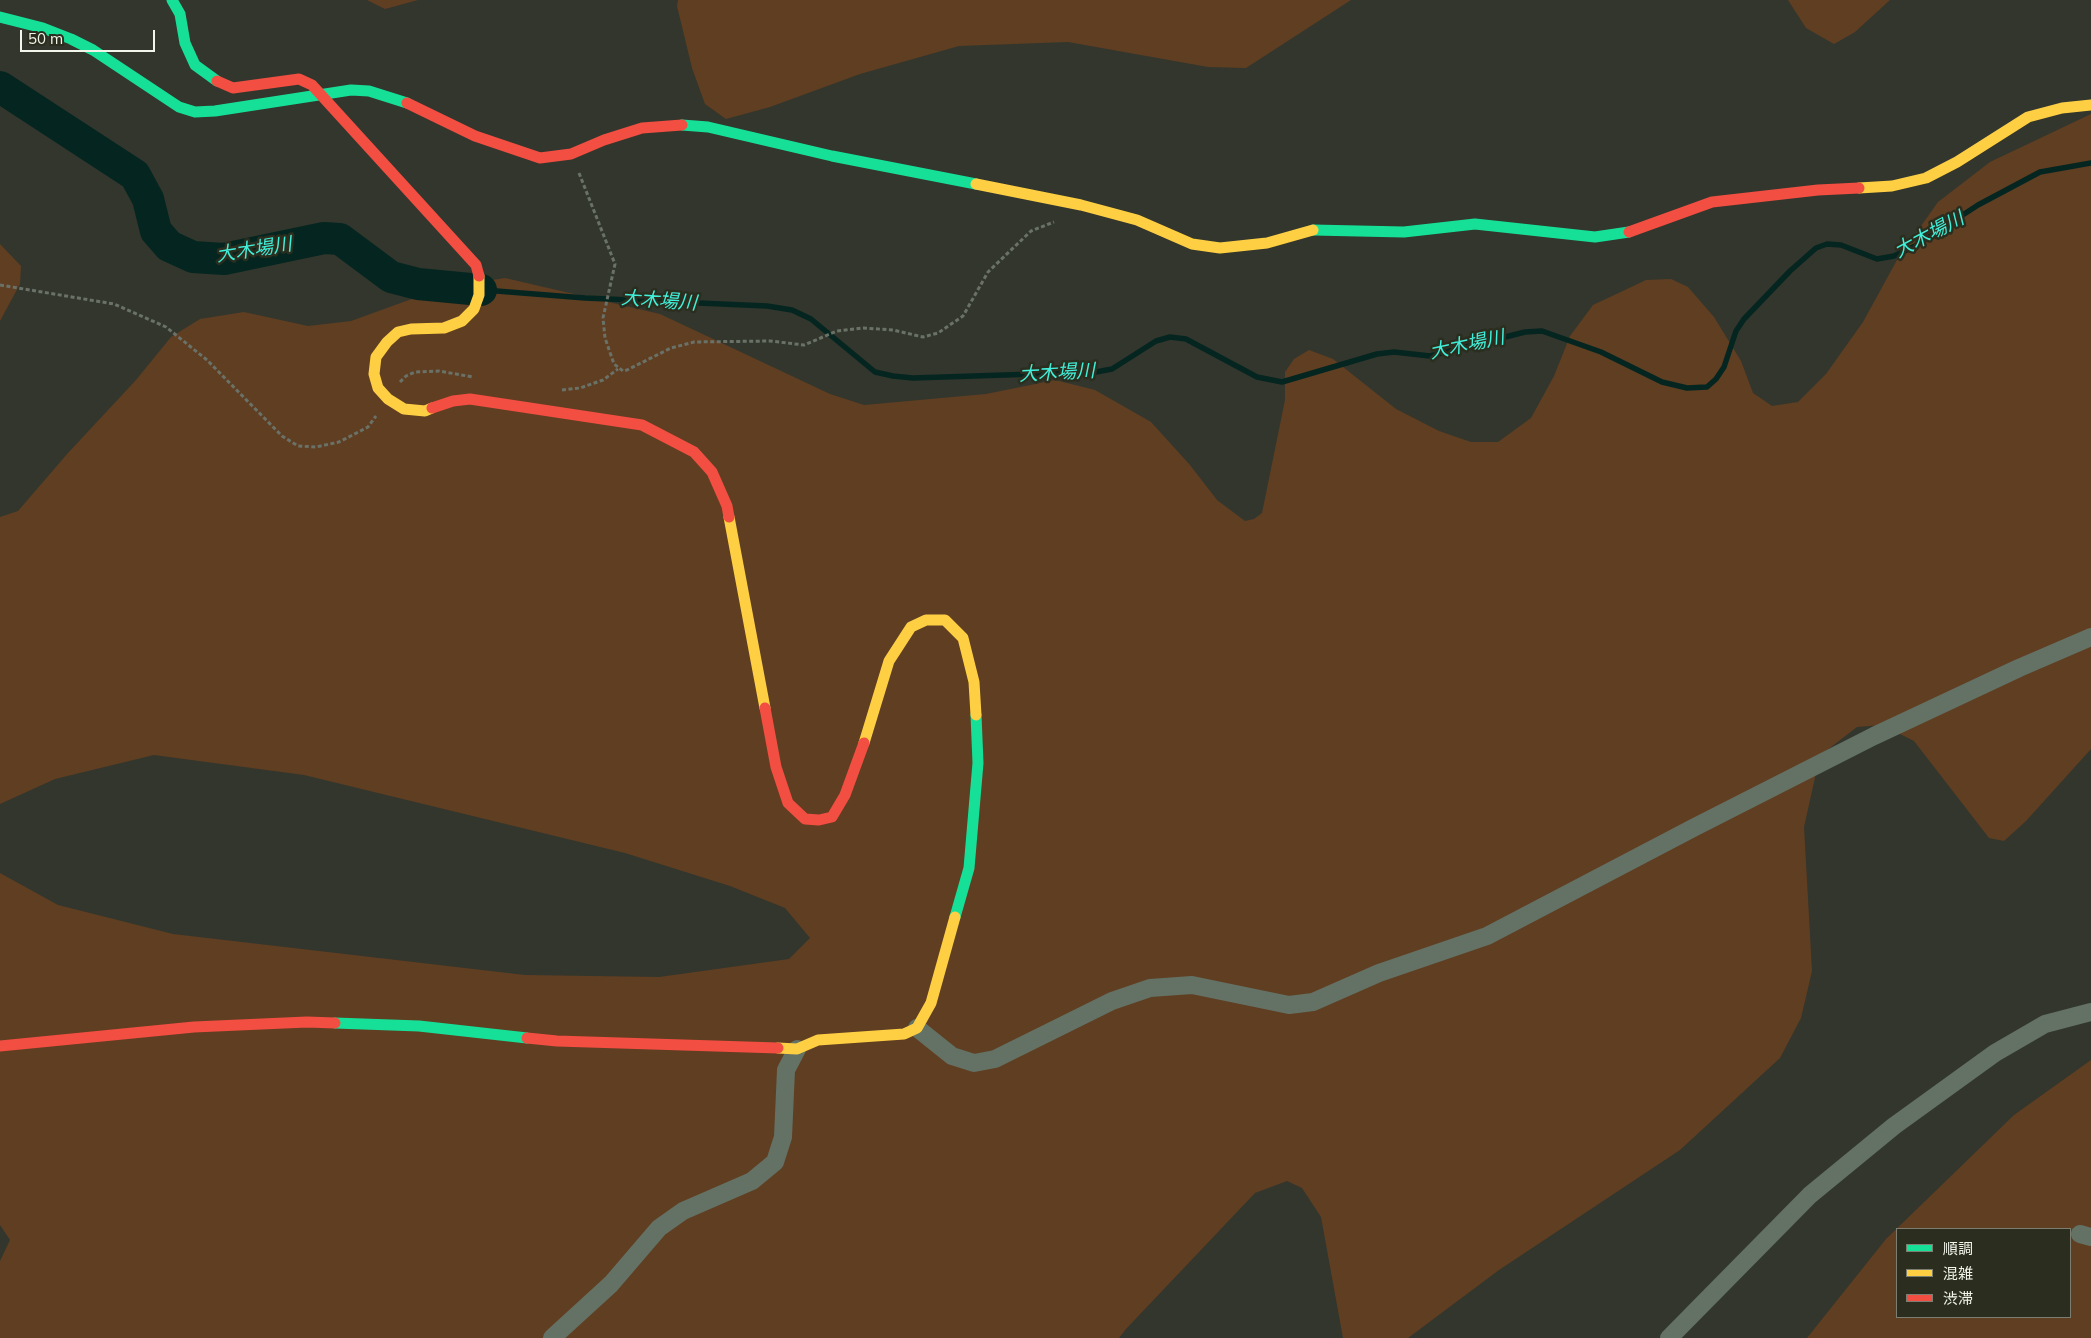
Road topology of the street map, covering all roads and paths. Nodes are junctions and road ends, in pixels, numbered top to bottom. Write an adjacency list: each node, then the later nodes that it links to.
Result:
1 (172, 0): 3 (street)
2 (0, 18): 3 (street)
3 (322, 95): 5 (street); 8 (street)
4 (2091, 105): 6 (street)
5 (571, 154): 6 (street); 6 (path)
6 (1081, 205)
7 (0, 285): 8 (path)
8 (388, 399): 11 (street)
9 (2091, 637): 11 (street)
10 (2091, 1012): 15 (street)
11 (918, 1028): 13 (street)
12 (0, 1046): 13 (street)
13 (797, 1049): 14 (street)
14 (552, 1338)
15 (1669, 1338)

